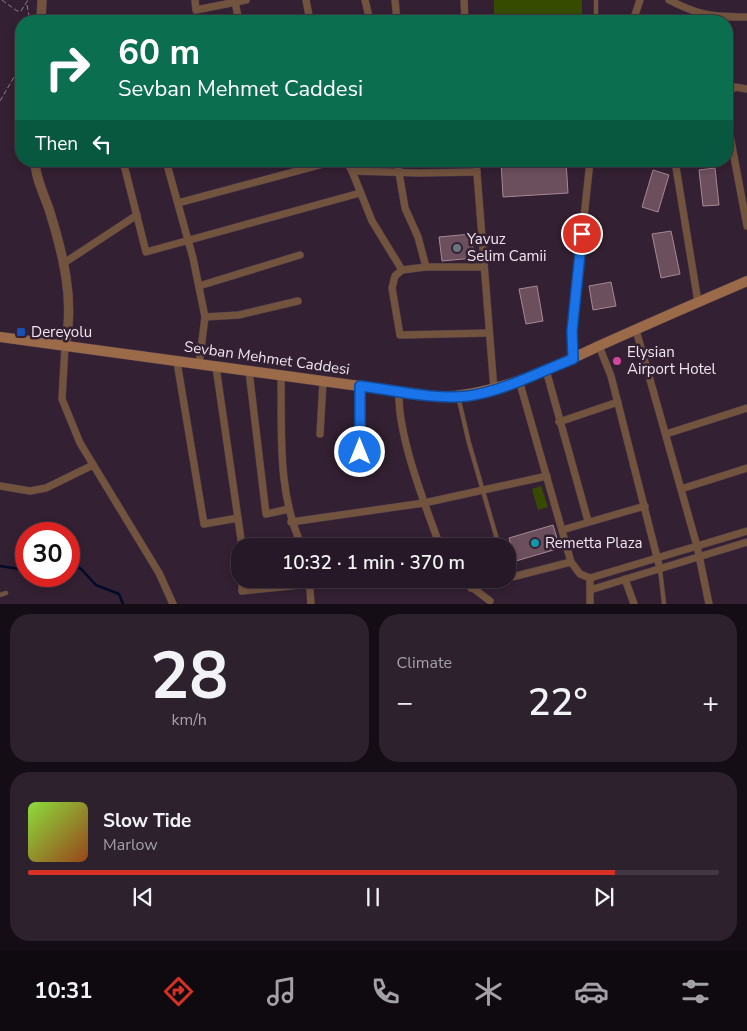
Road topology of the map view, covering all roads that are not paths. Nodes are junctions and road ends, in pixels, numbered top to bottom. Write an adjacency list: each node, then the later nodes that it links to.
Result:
1 (42, 0): 11 (street)
2 (195, 0): 10 (street)
3 (306, 0): 13 (street)
4 (364, 0): 14 (street)
5 (395, 0): 15 (street)
6 (464, 0): 16 (street)
7 (596, 0): 17 (lane)
8 (640, 0): 18 (street)
9 (669, 0): 19 (street)
10 (239, 1): 12 (street)
11 (41, 15)
12 (239, 15)
13 (309, 15)
14 (368, 15)
15 (396, 15)
16 (465, 15)
17 (596, 15)
18 (634, 15)
19 (704, 15)
20 (733, 16): 21 (street)
21 (747, 17)
22 (733, 89): 23 (street)
23 (747, 89)
24 (733, 151): 40 (street)
25 (37, 167): 43 (street)
26 (125, 167): 39 (street)
27 (169, 167): 38 (street)
28 (312, 167): 38 (street)
29 (350, 167): 34 (street)
30 (398, 167): 35 (street)
31 (477, 167): 36 (street)
32 (589, 167): 57 (street)
33 (676, 167): 50 (street)
34 (352, 171): 35 (street); 37 (street)
35 (398, 172): 36 (street); 44 (street)
36 (477, 172): 45 (street)
37 (360, 193): 41 (street); 46 (street)
38 (178, 203): 41 (street)
39 (137, 215): 41 (street); 43 (street)
40 (747, 226)
41 (188, 240): 48 (street)
42 (300, 255): 48 (street)
43 (64, 263): 55 (street)
44 (426, 267): 45 (street); 46 (street)
45 (484, 267): 53 (street)
46 (402, 270): 53 (street)
47 (747, 281): 50 (main road, Sevban Mehmet Caddesi)
48 (199, 286): 51 (street)
49 (298, 301): 51 (street)
50 (698, 302): 52 (main road, Sevban Mehmet Caddesi)
51 (206, 317): 59 (street)
52 (636, 330): 56 (main road, Sevban Mehmet Caddesi); 74 (street)
53 (489, 333): 67 (street)
54 (0, 337): 55 (main road, Sevban Mehmet Caddesi)
55 (65, 346): 58 (main road, Sevban Mehmet Caddesi); 76 (street)
56 (599, 346): 57 (main road, Sevban Mehmet Caddesi); 70 (street)
57 (573, 359): 61 (main road, Sevban Mehmet Caddesi)
58 (177, 362): 59 (main road, Sevban Mehmet Caddesi); 85 (street)
59 (199, 365): 60 (main road, Sevban Mehmet Caddesi)
60 (216, 367): 62 (main road, Sevban Mehmet Caddesi); 85 (street)
61 (546, 370): 64 (main road, Sevban Mehmet Caddesi); 72 (street)
62 (249, 371): 63 (main road, Sevban Mehmet Caddesi); 84 (street)
63 (281, 376): 65 (main road, Sevban Mehmet Caddesi); 84 (street)
64 (519, 380): 67 (main road, Sevban Mehmet Caddesi); 78 (street)
65 (323, 381): 66 (main road, Sevban Mehmet Caddesi); 73 (street)
66 (360, 386): 68 (main road, Sevban Mehmet Caddesi); 75 (street)
67 (494, 390): 69 (main road, Sevban Mehmet Caddesi)
68 (399, 391): 69 (main road, Sevban Mehmet Caddesi); 82 (street)
69 (458, 396): 81 (lane)
70 (618, 402): 72 (street); 83 (street)
71 (747, 408): 74 (street)
72 (559, 422): 86 (street)
73 (320, 434)
74 (666, 434): 80 (street)
75 (360, 452)
76 (94, 465): 79 (street); 111 (street)
77 (747, 468): 80 (street)
78 (547, 476): 81 (street); 88 (street)
79 (0, 486)
80 (681, 489): 95 (street)
81 (483, 490): 82 (street); 93 (lane)
82 (424, 503): 87 (street); 92 (street)
83 (645, 506): 86 (street); 97 (street)
84 (289, 509): 87 (street)
85 (238, 518): 90 (street)
86 (588, 521): 88 (street)
87 (291, 522): 91 (street)
88 (562, 530): 98 (street)
89 (747, 531): 95 (street)
90 (241, 538)
91 (298, 538)
92 (437, 538)
93 (497, 538)
94 (747, 543): 96 (street)
95 (697, 546): 96 (street); 97 (street)
96 (700, 557): 99 (street); 116 (street)
97 (659, 558): 99 (street); 101 (street)
98 (571, 562): 100 (street); 101 (street)
99 (660, 569): 102 (street); 115 (lane)
100 (516, 575)
101 (590, 578): 107 (street)
102 (625, 579): 107 (street); 114 (street)
103 (242, 588): 104 (street)
104 (259, 588)
105 (310, 588): 112 (street)
106 (471, 588): 110 (street)
107 (590, 590): 113 (street)
108 (6, 593): 109 (lane)
109 (0, 595)
110 (490, 601)
111 (173, 604)
112 (311, 604)
113 (590, 604)
114 (634, 604)
115 (664, 604)
116 (709, 604)

